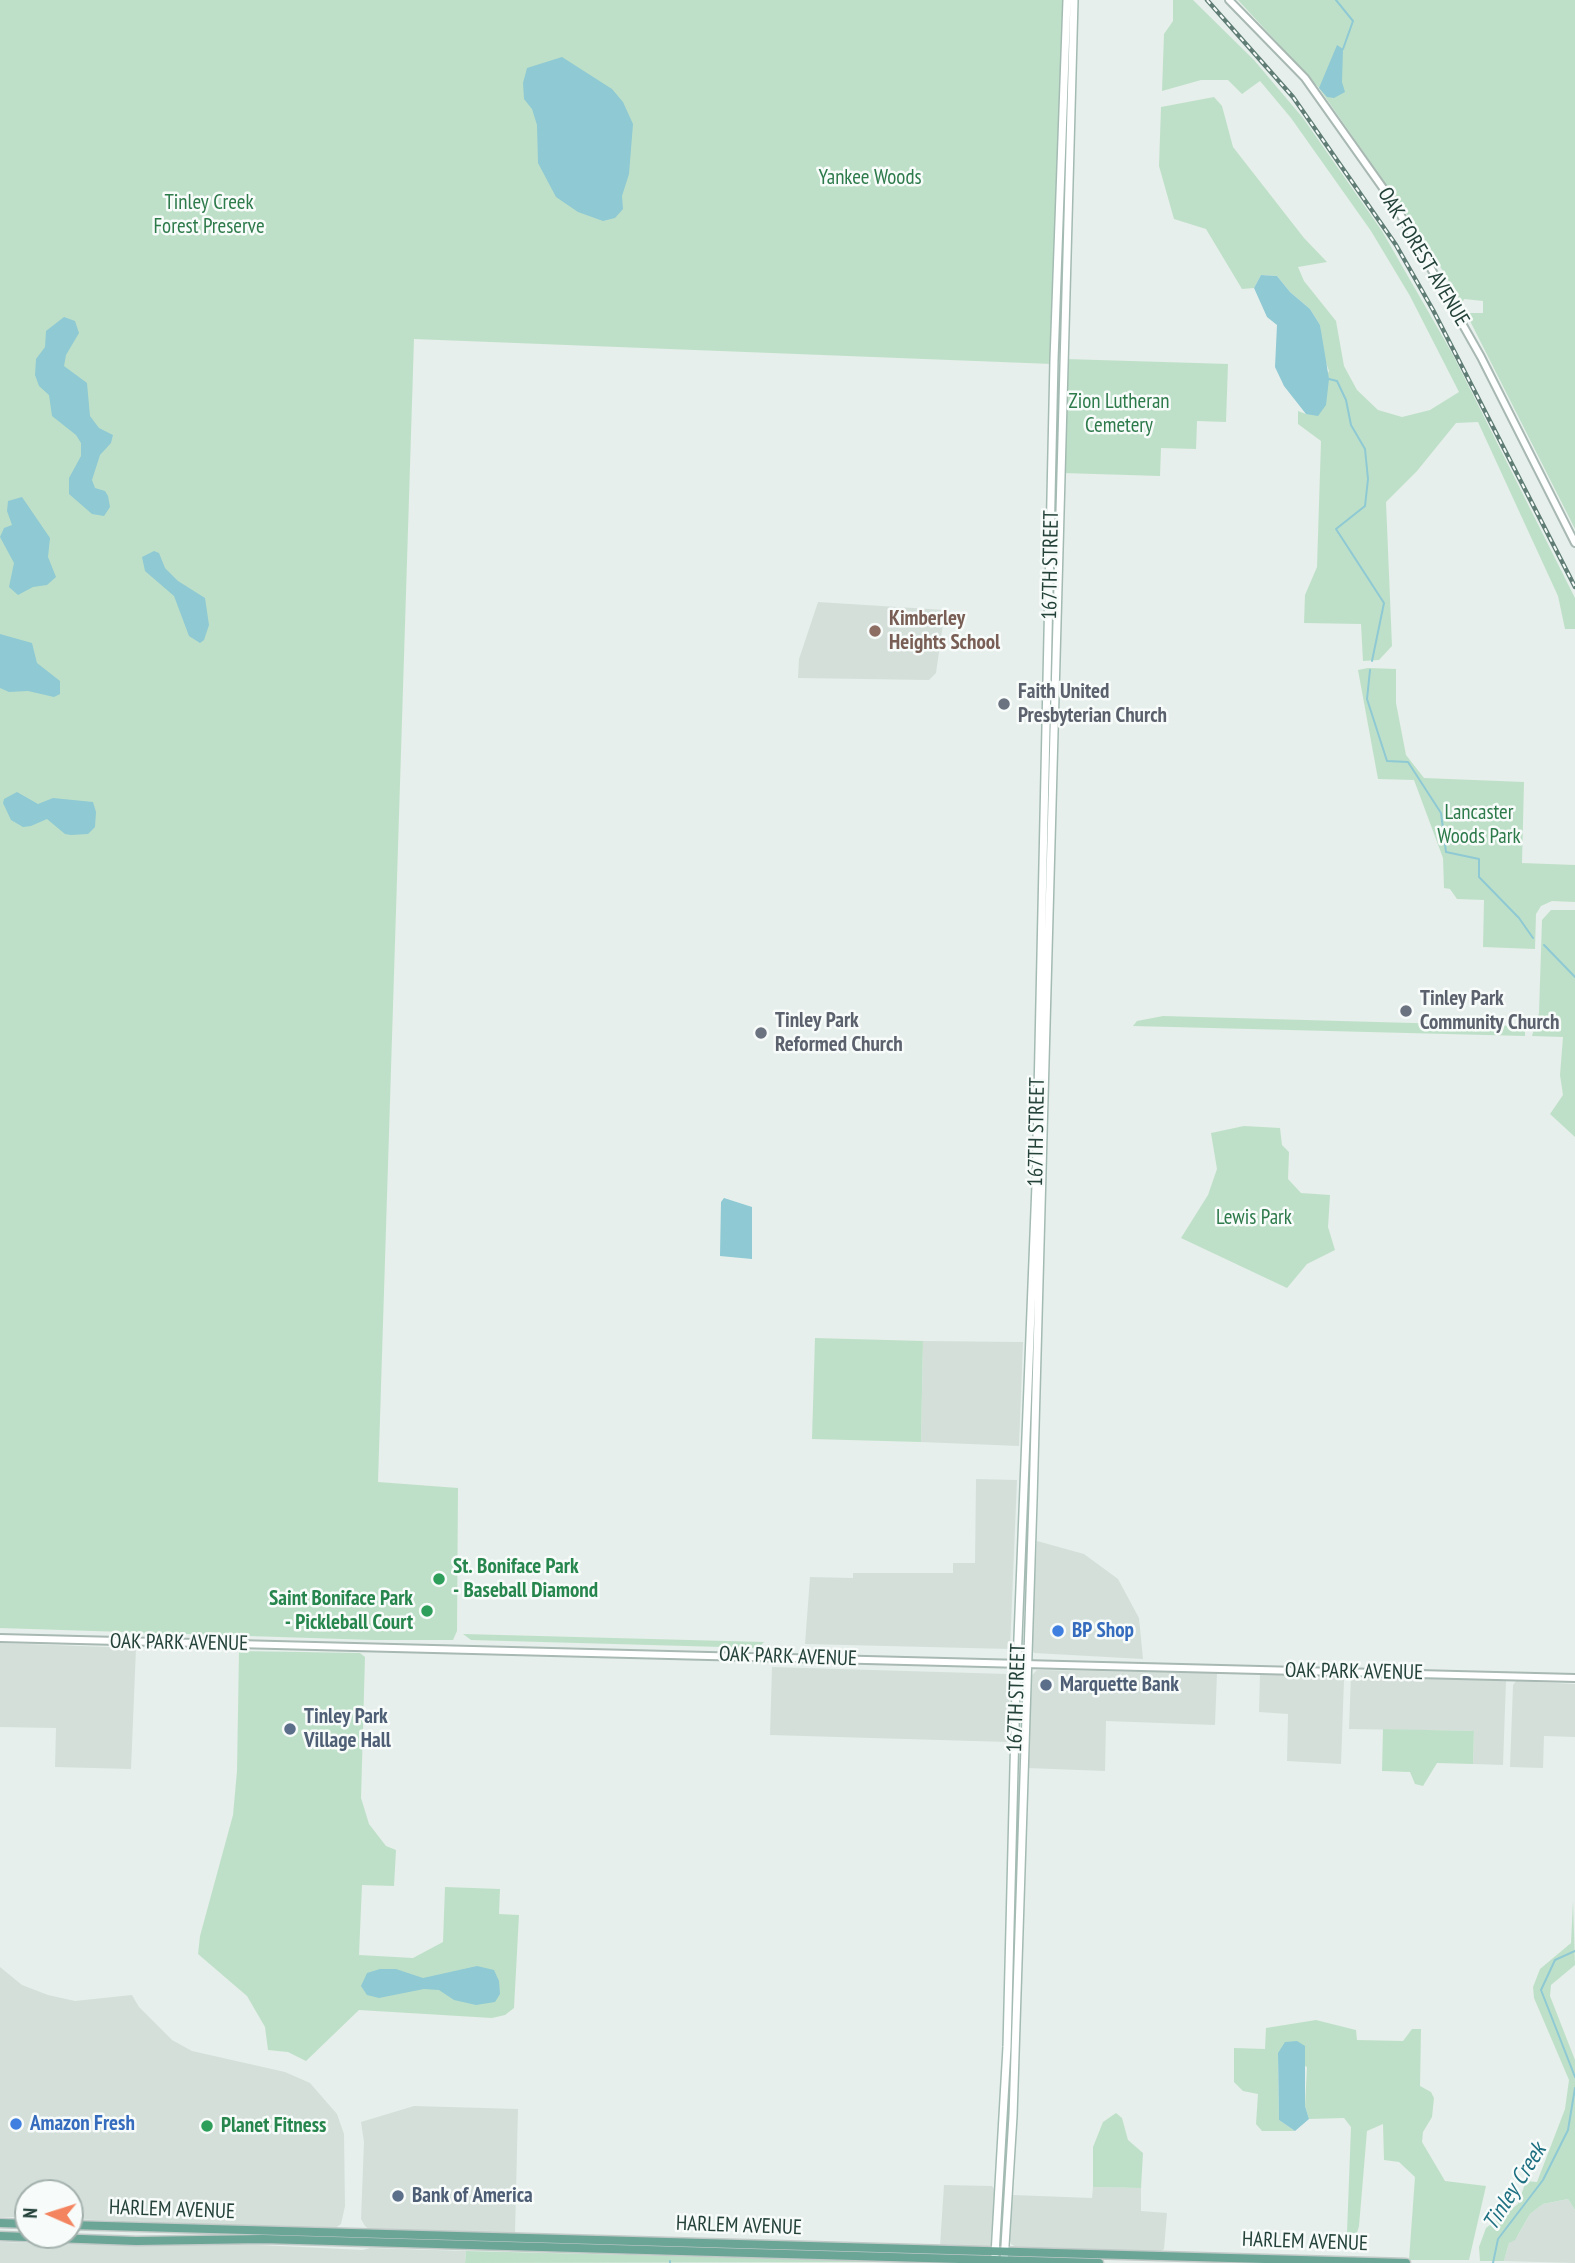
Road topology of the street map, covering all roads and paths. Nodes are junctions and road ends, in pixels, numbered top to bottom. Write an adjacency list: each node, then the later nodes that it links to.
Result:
1 (1067, 0): 6 (main road, 167TH STREET)
2 (1074, 0): 6 (main road, 167TH STREET)
3 (1229, 0): 4 (street, OAK FOREST AVENUE)
4 (1575, 542)
5 (0, 1638): 6 (street, OAK PARK AVENUE)
6 (1022, 1664): 7 (street, OAK PARK AVENUE); 10 (main road, 167TH STREET); 11 (main road, 167TH STREET)
7 (1575, 1678)
8 (84, 2225): 10 (main road, HARLEM AVENUE)
9 (0, 2236): 12 (main road, HARLEM AVENUE)
10 (995, 2250): 11 (main road, HARLEM AVENUE); 12 (main road, 167TH STREET)
11 (1005, 2251): 13 (main road, 167TH STREET); 15 (main road, HARLEM AVENUE)
12 (994, 2262): 13 (main road, HARLEM AVENUE)
13 (1004, 2262): 14 (main road, HARLEM AVENUE)
14 (1100, 2263)
15 (1406, 2263)

